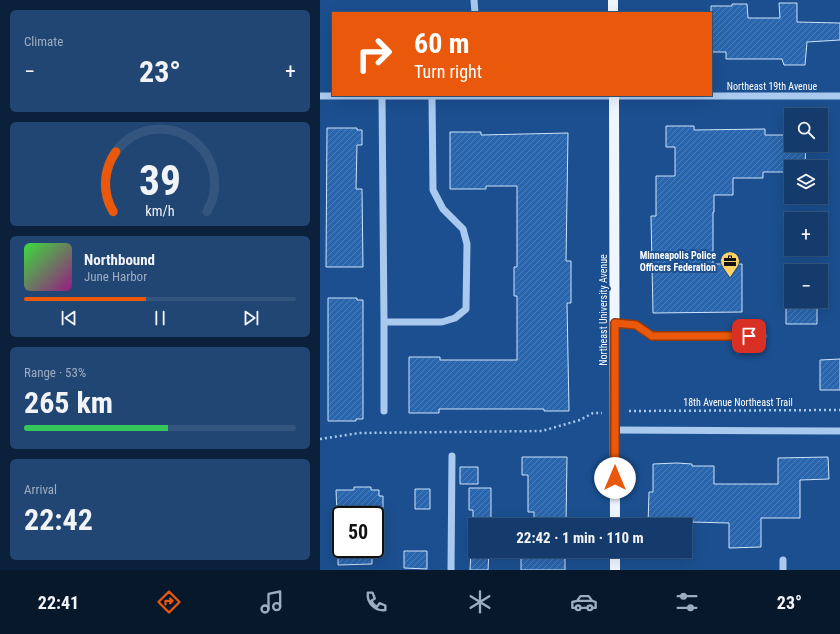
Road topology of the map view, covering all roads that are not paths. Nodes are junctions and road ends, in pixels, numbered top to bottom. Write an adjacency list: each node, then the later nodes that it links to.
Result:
1 (474, 0): 3 (street)
2 (613, 0): 4 (main road)
3 (475, 12)
4 (613, 12)
5 (712, 95): 10 (street, Northeast 19th Avenue)
6 (320, 96): 7 (street, Northeast 19th Avenue)
7 (382, 96): 8 (street, Northeast 19th Avenue); 11 (street)
8 (432, 96): 11 (street)
9 (614, 96): 12 (main road, Northeast University Avenue)
10 (840, 96)
11 (384, 322): 14 (street)
12 (615, 323): 13 (street); 15 (main road, Northeast University Avenue)
13 (763, 336)
14 (384, 411)
15 (615, 430): 16 (street); 18 (main road, Northeast University Avenue)
16 (840, 431)
17 (452, 456): 21 (street)
18 (615, 518)
19 (615, 558): 22 (main road)
20 (783, 560): 23 (street)
21 (451, 570)
22 (615, 570)
23 (783, 570)

